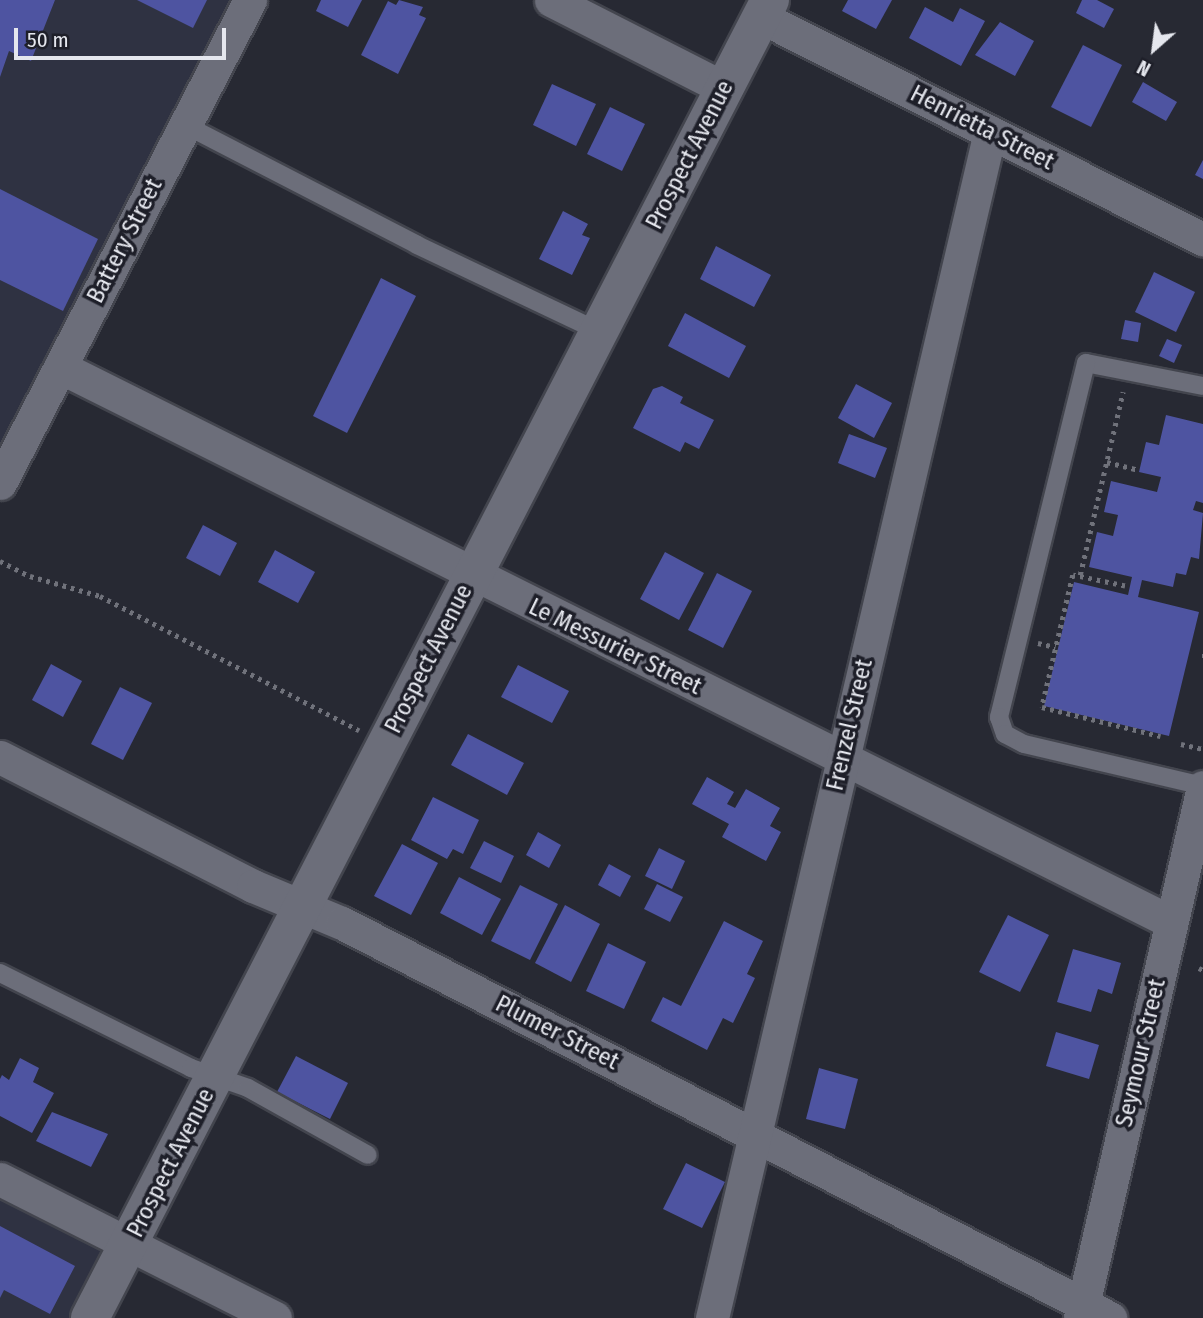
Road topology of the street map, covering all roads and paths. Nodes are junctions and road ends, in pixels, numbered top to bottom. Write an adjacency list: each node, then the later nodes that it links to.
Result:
1 (250, 0): 5 (street, Battery Street)
2 (551, 0): 4 (street)
3 (766, 8): 4 (street, Prospect Avenue); 6 (street, Henrietta Street)
4 (724, 88): 8 (street, Prospect Avenue)
5 (185, 125): 8 (lane); 9 (street, Battery Street)
6 (989, 132): 7 (street, Henrietta Street); 26 (street, Frenzel Street)
7 (1203, 239)
8 (598, 331): 17 (street, Prospect Avenue)
9 (60, 367): 14 (street, Battery Street); 17 (street, Le Messurier Street)
10 (1124, 386): 12 (path)
11 (1203, 386): 27 (lane)
12 (1107, 462): 13 (path); 16 (path)
13 (1136, 469)
14 (0, 483)
15 (0, 561): 22 (path)
16 (1080, 575): 18 (path); 20 (path)
17 (471, 576): 22 (street, Prospect Avenue); 26 (street, Le Messurier Street)
18 (1125, 586)
19 (1040, 643): 20 (path)
20 (1056, 647): 21 (path)
21 (1160, 736)
22 (386, 744): 28 (street, Prospect Avenue)
23 (1181, 744): 24 (path)
24 (1203, 749)
25 (0, 757): 28 (street, Plumer Street)
26 (842, 760): 29 (street, Le Messurier Street); 32 (street, Frenzel Street)
27 (1203, 787): 29 (street, Seymour Street)
28 (303, 907): 31 (street, Prospect Avenue); 32 (street, Plumer Street)
29 (1171, 922): 36 (street, Seymour Street)
30 (0, 973): 31 (lane)
31 (215, 1076): 33 (lane); 35 (street, Prospect Avenue)
32 (755, 1135): 36 (street, Plumer Street); 39 (street, Frenzel Street)
33 (368, 1155)
34 (0, 1179): 35 (street)
35 (129, 1244): 37 (street, Prospect Avenue); 38 (street)
36 (1091, 1313)
37 (90, 1318)
38 (275, 1318)
39 (712, 1318)

